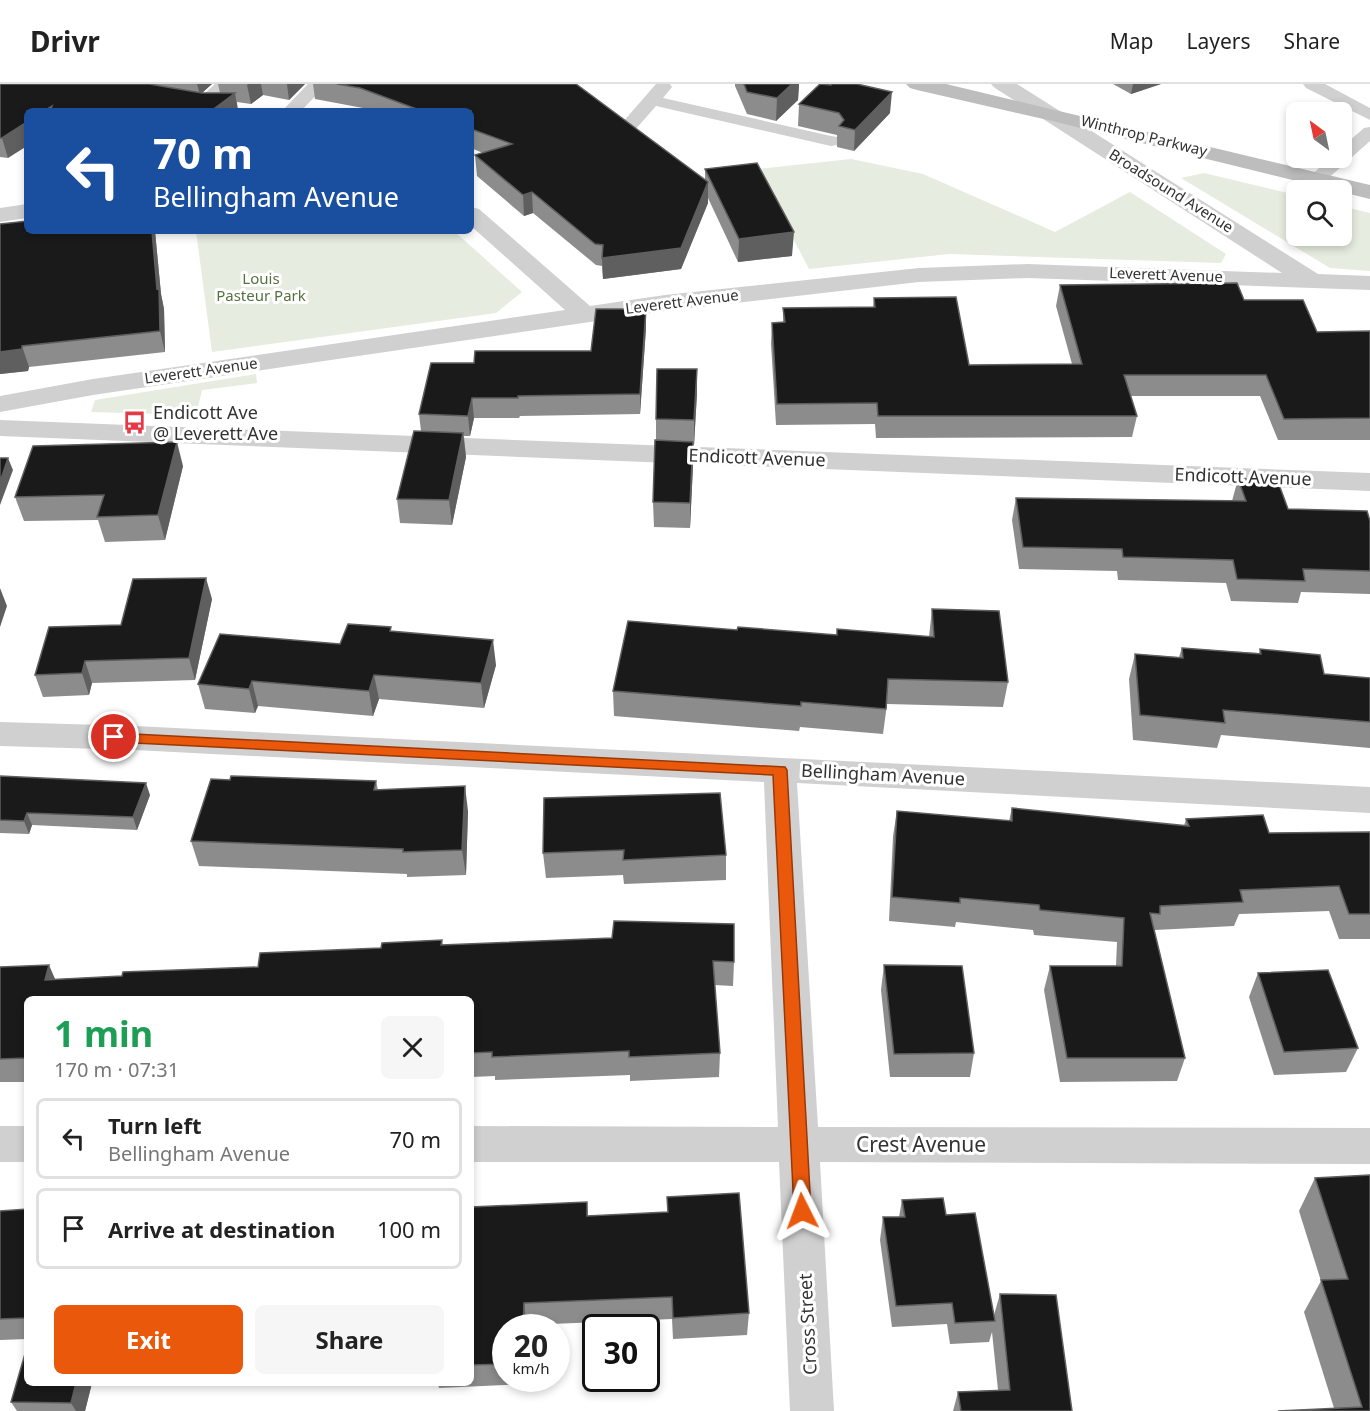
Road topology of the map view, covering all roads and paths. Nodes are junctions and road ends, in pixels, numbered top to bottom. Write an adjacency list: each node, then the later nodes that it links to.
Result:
1 (225, 84): 9 (lane)
2 (318, 84): 11 (lane)
3 (665, 84): 8 (lane)
4 (917, 84): 12 (main road, Winthrop Parkway)
5 (1002, 84): 12 (street, Broadsound Avenue)
6 (1312, 84): 14 (lane)
7 (180, 100): 9 (street)
8 (651, 100): 15 (lane); 16 (lane)
9 (202, 104): 10 (street)
10 (226, 108)
11 (294, 108)
12 (1048, 113): 19 (main road, Winthrop Parkway); 24 (street, Broadsound Avenue)
13 (796, 114): 16 (lane)
14 (1370, 115)
15 (628, 127)
16 (781, 129): 18 (lane)
17 (1370, 132): 19 (lane)
18 (831, 141)
19 (1316, 179): 20 (main road, Winthrop Parkway)
20 (1370, 192)
21 (24, 212): 22 (street)
22 (0, 215)
23 (474, 217): 26 (street)
24 (1310, 279): 25 (street, Leverett Avenue); 26 (street, Leverett Avenue)
25 (1370, 283)
26 (585, 315): 27 (street, Leverett Avenue)
27 (0, 404)
28 (0, 428): 29 (street, Endicott Avenue)
29 (1370, 482)
30 (0, 734): 31 (street, Bellingham Avenue)
31 (780, 770): 32 (street, Bellingham Avenue); 36 (street, Cross Street)
32 (1370, 800)
33 (0, 1144): 34 (street)
34 (24, 1144)
35 (474, 1144): 36 (street, Crest Avenue)
36 (799, 1144): 37 (street, Crest Avenue); 38 (street, Cross Street)
37 (1370, 1146)
38 (812, 1411)

